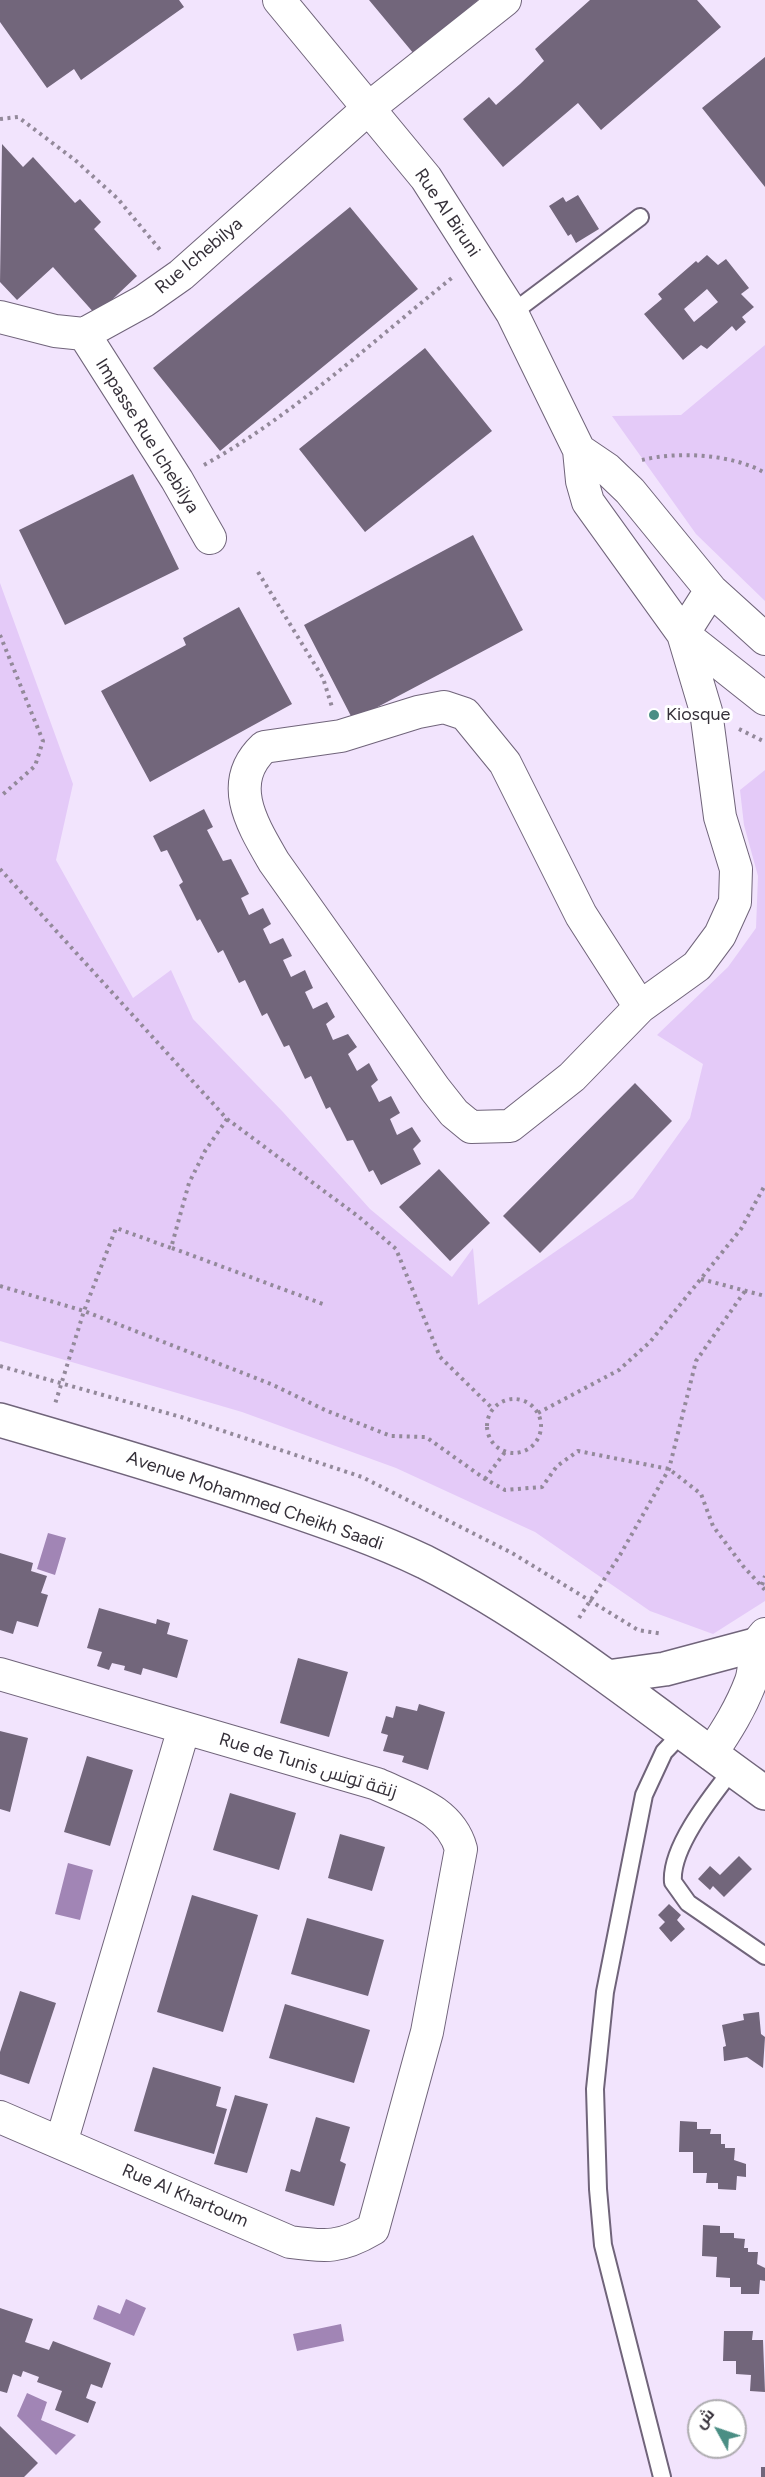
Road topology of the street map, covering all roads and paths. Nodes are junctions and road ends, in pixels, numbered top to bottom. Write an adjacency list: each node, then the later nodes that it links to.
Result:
1 (279, 0): 3 (street, Rue Al Biruni)
2 (505, 0): 3 (street, Rue Ichebilya)
3 (370, 107): 6 (street, Rue Al Biruni); 7 (street, Rue Ichebilya)
4 (0, 119): 7 (path)
5 (640, 217): 8 (lane)
6 (477, 258): 8 (street, Rue Al Biruni); 14 (path)
7 (181, 275): 10 (street, Rue Ichebilya)
8 (512, 313): 11 (street, Rue Al Biruni)
9 (0, 318): 10 (street)
10 (84, 334): 14 (street, Impasse Rue Ichebilya)
11 (579, 450): 12 (street); 18 (street)
12 (607, 470): 13 (path); 17 (street)
13 (765, 473)
14 (177, 480): 15 (street, Impasse Rue Ichebilya)
15 (210, 538)
16 (258, 572): 22 (path)
17 (711, 590): 18 (street); 20 (street)
18 (683, 634): 21 (street); 25 (street)
19 (0, 635): 23 (path)
20 (765, 639)
21 (765, 699)
22 (341, 736): 25 (street); 25 (street)
23 (0, 797)
24 (0, 869): 26 (path)
25 (640, 1006)
26 (227, 1119): 28 (path); 37 (path)
27 (765, 1185): 29 (path)
28 (171, 1248): 33 (path); 34 (path)
29 (701, 1279): 31 (path); 38 (path)
30 (0, 1286): 34 (path)
31 (745, 1291): 32 (path); 42 (path)
32 (765, 1296)
33 (323, 1304)
34 (84, 1311): 36 (path); 43 (path)
35 (0, 1366): 36 (path)
36 (61, 1383): 40 (path); 47 (path)
37 (493, 1409): 38 (path); 41 (path)
38 (538, 1413): 41 (path)
39 (0, 1420): 40 (main road, Avenue Mohammed Cheikh Saadi)
40 (46, 1433): 50 (main road, Avenue Mohammed Cheikh Saadi)
41 (505, 1452): 43 (path)
42 (669, 1468): 43 (path); 45 (path); 47 (path)
43 (485, 1479)
44 (765, 1576): 45 (path)
45 (762, 1585): 46 (path)
46 (765, 1590)
47 (591, 1600): 48 (path); 50 (path)
48 (667, 1635)
49 (760, 1640): 52 (main road); 55 (street)
50 (561, 1646): 52 (main road, Avenue Mohammed Cheikh Saadi)
51 (0, 1674): 53 (street, Rue de Tunis زنقة تونس)
52 (607, 1677): 54 (main road, Avenue Mohammed Cheikh Saadi)
53 (184, 1728): 59 (street); 60 (street, Rue de Tunis زنقة تونس)
54 (682, 1733): 55 (main road, Avenue Mohammed Cheikh Saadi); 61 (lane)
55 (721, 1762): 56 (main road, Avenue Mohammed Cheikh Saadi); 57 (lane)
56 (765, 1793)
57 (765, 1956)
58 (0, 2117): 59 (street, Rue Al Khartoum)
59 (61, 2143): 60 (street, Rue Al Khartoum)
60 (373, 2229)
61 (662, 2477)

